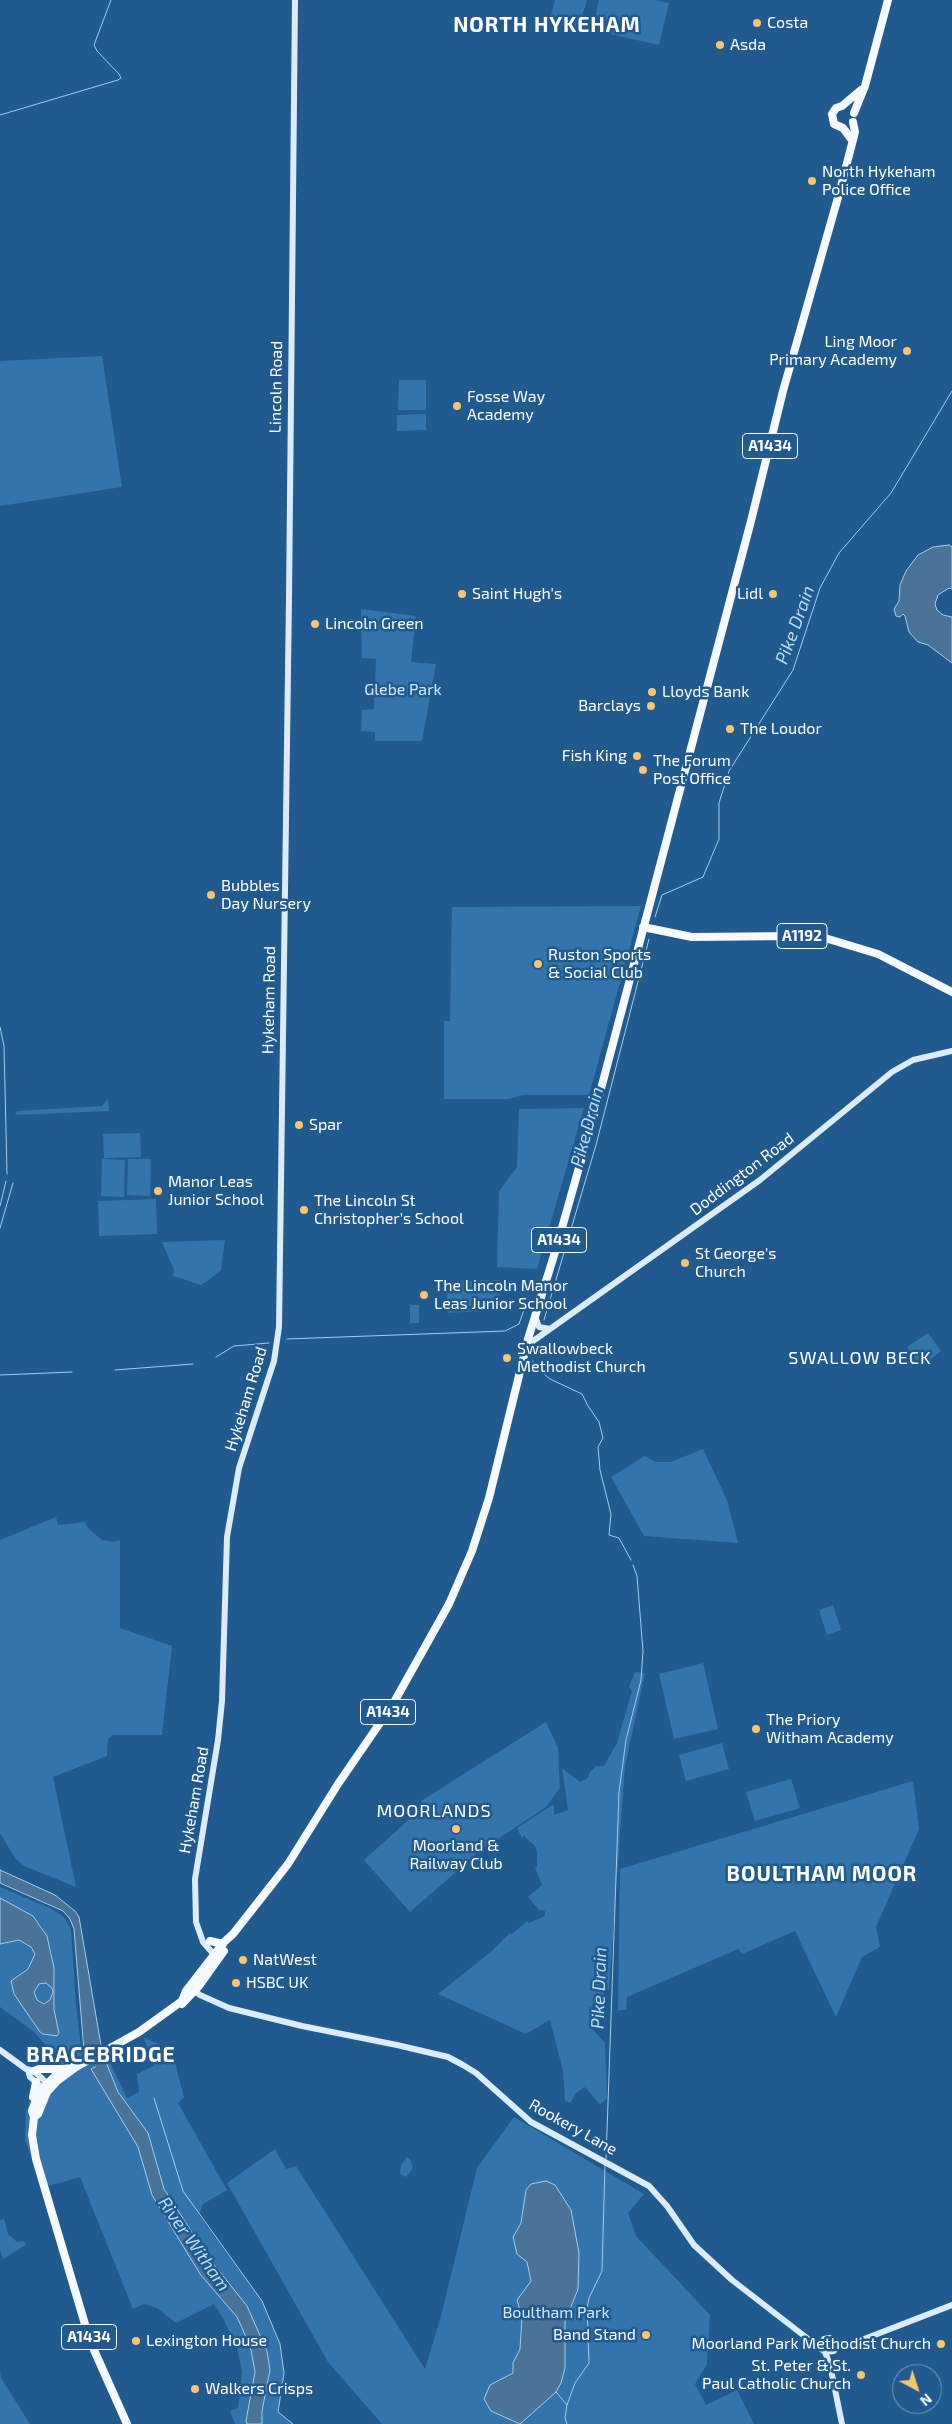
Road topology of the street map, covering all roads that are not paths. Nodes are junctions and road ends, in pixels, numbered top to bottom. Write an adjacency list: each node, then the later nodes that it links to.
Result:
1 (295, 0): 8 (street, Lincoln Road)
2 (888, 0): 3 (main road, A1434)
3 (866, 86): 4 (main road); 5 (main road, A1434)
4 (842, 106): 5 (main road); 6 (main road)
5 (854, 118): 6 (main road); 7 (main road, A1434)
6 (842, 128): 7 (main road)
7 (852, 140): 9 (main road, A1434)
8 (286, 774): 16 (street, Hykeham Road)
9 (642, 927): 10 (main road, A1192); 12 (main road, A1434)
10 (952, 992)
11 (952, 1051): 13 (street, Doddington Road)
12 (535, 1316): 13 (street); 14 (main road, A1434)
13 (550, 1328): 14 (street, Doddington Road)
14 (526, 1346): 15 (main road, A1434)
15 (233, 1934): 18 (main road, A1434); 19 (main road, A1434)
16 (202, 1936): 17 (street); 19 (street, Hykeham Road)
17 (210, 1941): 18 (main road); 19 (street)
18 (223, 1944): 19 (main road, A1434)
19 (218, 1955): 20 (main road, A1434)
20 (194, 1987): 22 (main road, A1434); 29 (street, Rookery Lane)
21 (0, 2050): 24 (street)
22 (76, 2067): 23 (main road, A1434); 25 (main road, A1434)
23 (65, 2069): 24 (main road); 25 (main road, A1434)
24 (31, 2071): 25 (street); 25 (street)
25 (45, 2086): 26 (main road, A1434); 26 (main road, A1434)
26 (34, 2117): 33 (main road, A1434)
27 (952, 2305): 30 (street)
28 (823, 2340): 29 (street); 30 (street); 31 (street)
29 (811, 2341): 31 (street, Rookery Lane)
30 (835, 2347): 31 (street); 32 (street)
31 (823, 2351): 32 (street)
32 (830, 2365): 34 (street)
33 (127, 2424)
34 (842, 2424)

